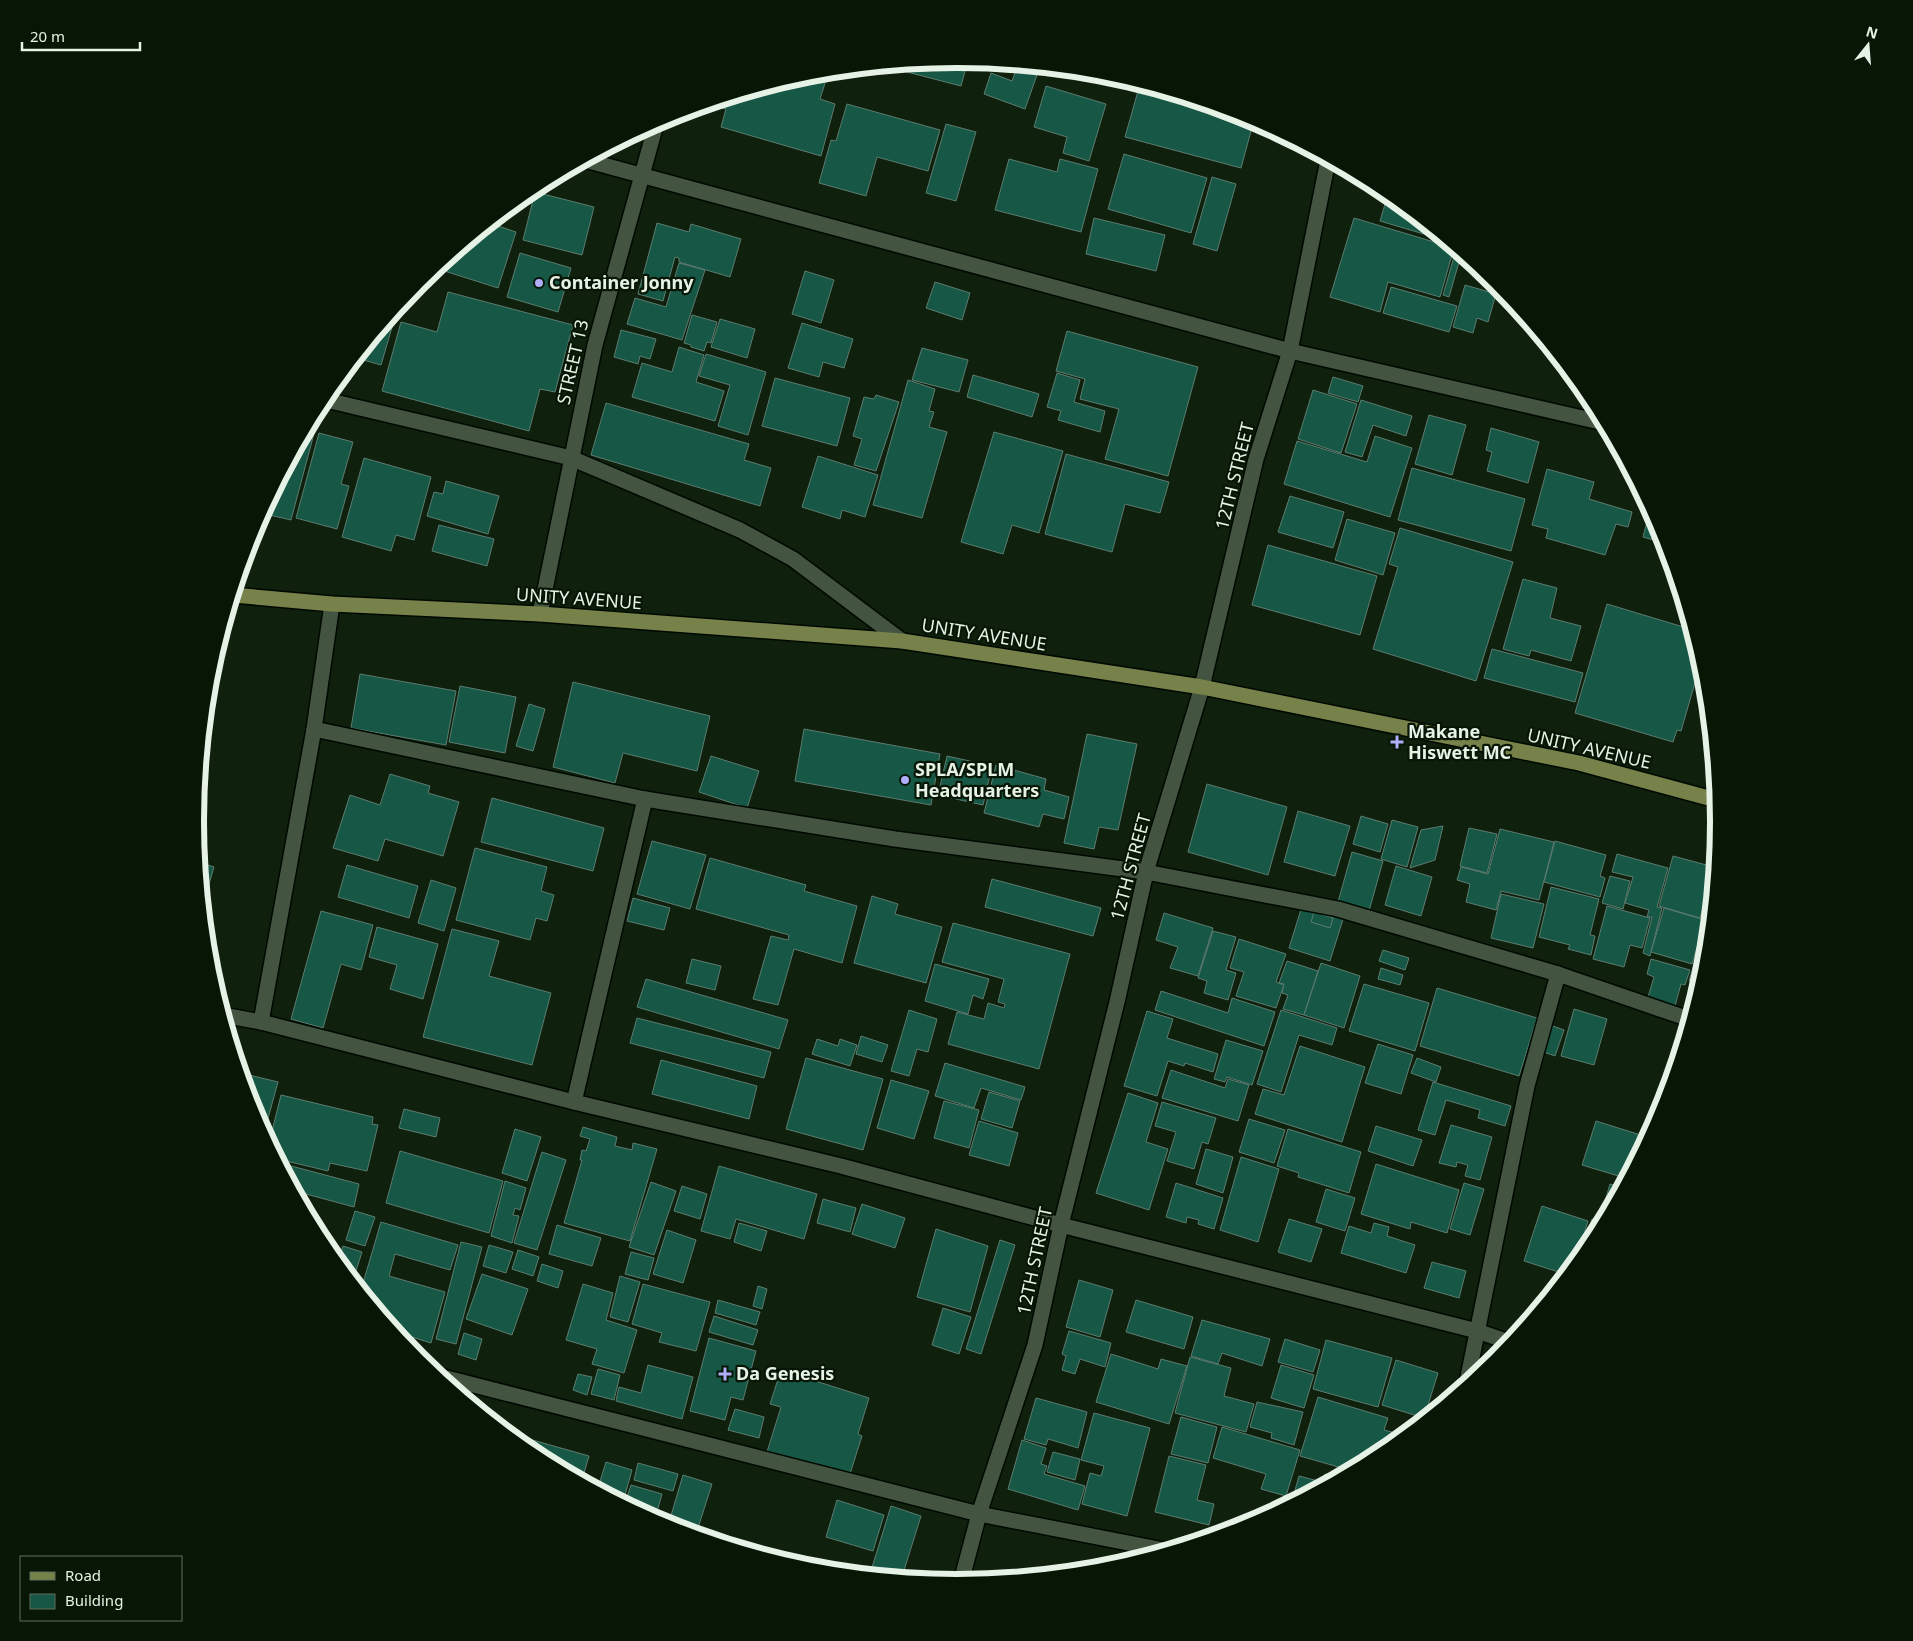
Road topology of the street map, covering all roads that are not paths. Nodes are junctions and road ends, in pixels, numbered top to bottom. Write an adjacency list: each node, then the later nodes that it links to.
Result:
1 (654, 131): 4 (street, STREET 13)
2 (592, 162): 4 (street)
3 (1327, 165): 5 (street, 12TH STREET)
4 (642, 174): 5 (street); 8 (street, STREET 13)
5 (1290, 351): 7 (street); 13 (street, 12TH STREET)
6 (331, 401): 8 (street)
7 (1595, 421)
8 (571, 458): 11 (street, STREET 13); 12 (street)
9 (238, 595): 10 (main road, UNITY AVENUE)
10 (332, 604): 11 (main road, UNITY AVENUE); 14 (street)
11 (540, 614): 12 (main road, UNITY AVENUE)
12 (902, 641): 13 (main road, UNITY AVENUE)
13 (1202, 687): 15 (main road, UNITY AVENUE); 17 (street, 12TH STREET)
14 (314, 729): 16 (street); 21 (street)
15 (1709, 798)
16 (645, 799): 17 (street); 22 (street)
17 (1146, 872): 18 (street); 23 (street, 12TH STREET)
18 (1558, 974): 20 (street); 24 (street)
19 (229, 1016): 21 (street)
20 (1683, 1017)
21 (261, 1022): 22 (street)
22 (574, 1102): 23 (street)
23 (1061, 1225): 24 (street); 28 (street, 12TH STREET)
24 (1477, 1331): 25 (street); 26 (street)
25 (1502, 1340)
26 (1469, 1372)
27 (452, 1379): 28 (street)
28 (979, 1514): 29 (street); 30 (street, 12TH STREET)
29 (1152, 1548)
30 (963, 1574)

